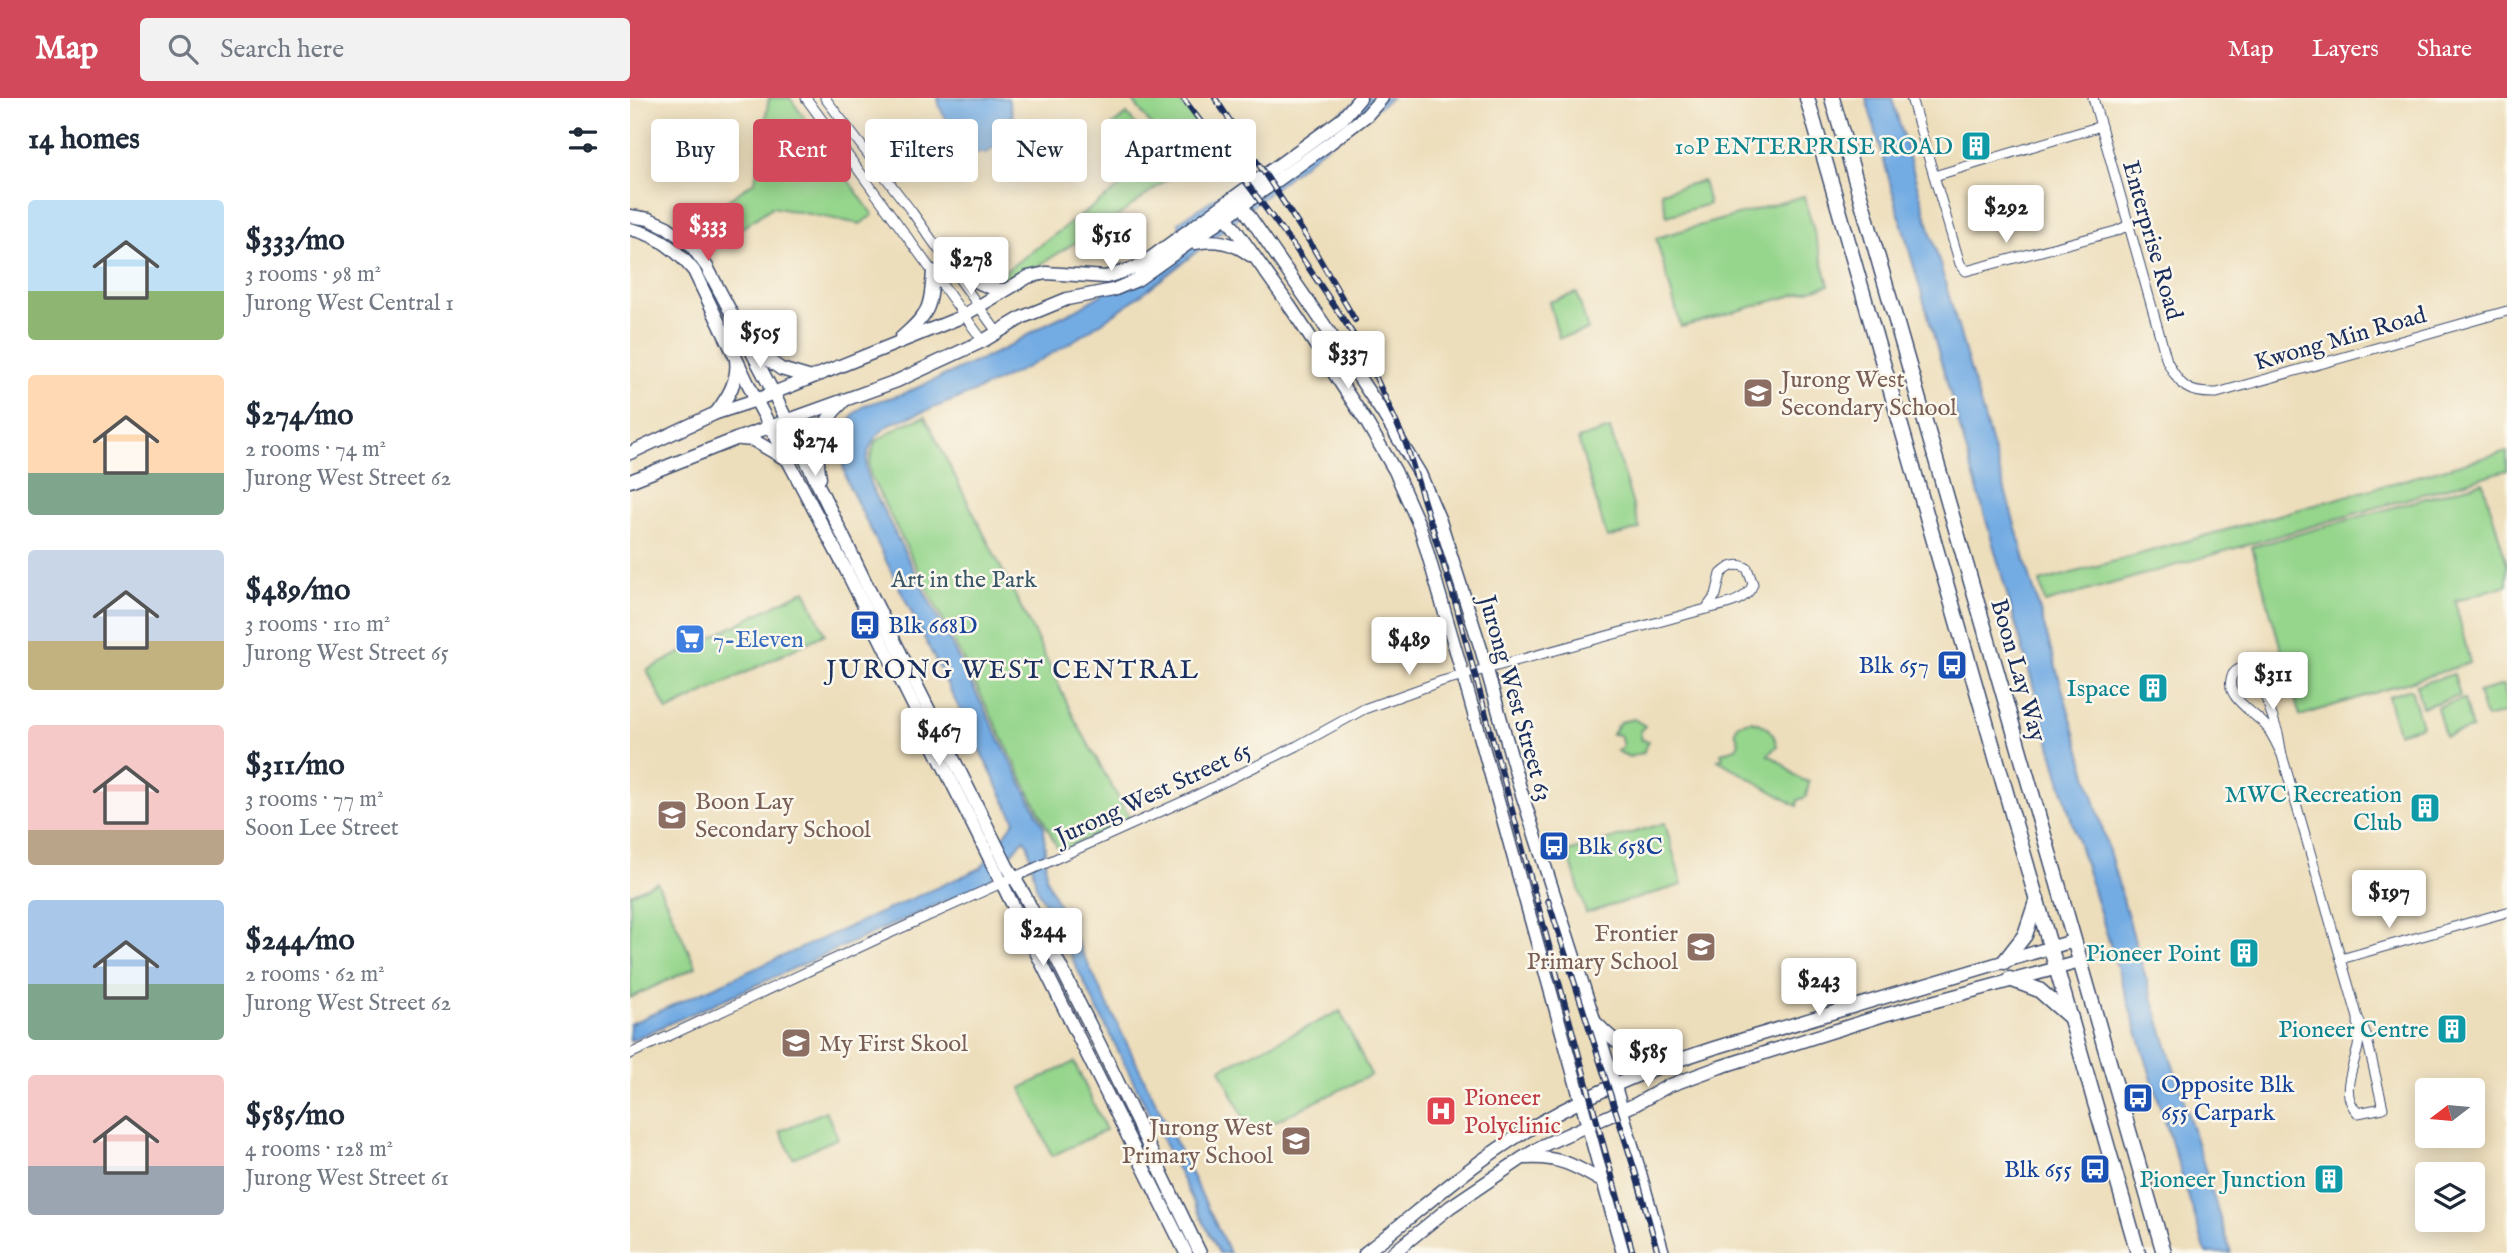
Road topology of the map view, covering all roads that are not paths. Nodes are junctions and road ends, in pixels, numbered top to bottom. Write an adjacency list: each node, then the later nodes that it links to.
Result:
1 (806, 98): 19 (street)
2 (825, 98): 18 (street)
3 (1360, 98): 11 (street)
4 (1382, 98): 11 (street)
5 (1807, 98): 48 (main road, Boon Lay Way)
6 (1832, 98): 50 (main road, Boon Lay Way)
7 (1911, 98): 10 (street)
8 (2093, 98): 9 (street, Enterprise Road)
9 (2101, 126): 10 (street); 14 (street, Enterprise Road)
10 (1934, 176): 14 (street)
11 (1239, 202): 12 (street); 43 (street, Jurong West Street 63)
12 (1223, 213): 16 (street); 17 (street, Jurong West Street 63); 20 (street)
13 (630, 216): 26 (street)
14 (2129, 225): 30 (street, Enterprise Road)
15 (630, 229): 28 (street)
16 (1190, 244): 17 (street); 24 (street)
17 (1261, 264): 44 (street, Jurong West Street 63)
18 (951, 265): 20 (street); 21 (street)
19 (933, 271): 23 (street); 27 (street)
20 (1005, 290): 21 (street)
21 (979, 305): 23 (street); 24 (street)
22 (2507, 311): 30 (street, Kwong Min Road)
23 (964, 315): 25 (street); 27 (street)
24 (997, 332): 25 (street)
25 (983, 341): 32 (street)
26 (747, 345): 29 (street); 31 (street)
27 (893, 345): 29 (street)
28 (735, 353): 33 (street); 34 (street)
29 (808, 377): 31 (street)
30 (2184, 387)
31 (773, 392): 33 (street); 35 (street)
32 (850, 397): 35 (street); 41 (street)
33 (755, 400): 34 (street); 36 (street)
34 (716, 413): 38 (street)
35 (786, 421): 36 (street); 41 (street)
36 (769, 428): 37 (street); 39 (street)
37 (736, 439): 39 (street); 40 (street)
38 (630, 453)
39 (791, 467): 47 (street)
40 (630, 481)
41 (823, 492): 46 (street)
42 (1706, 610): 42 (street, Jurong West Street 65); 43 (street, Jurong West Street 65)
43 (1487, 668): 44 (street, Jurong West Street 65); 59 (street, Jurong West Street 63)
44 (1462, 675): 46 (street, Jurong West Street 65); 63 (street, Jurong West Street 63)
45 (2282, 755): 45 (street); 52 (street)
46 (1014, 879): 47 (street, Jurong West Street 65); 69 (street)
47 (1001, 885): 60 (street, Jurong West Street 65); 68 (street)
48 (2038, 897): 51 (main road, Boon Lay Way); 54 (main road)
49 (2507, 912): 52 (street)
50 (2073, 941): 51 (street); 53 (main road, Boon Lay Way)
51 (2052, 947): 54 (street); 55 (main road, Boon Lay Way)
52 (2341, 959): 57 (street)
53 (2080, 961): 55 (street); 75 (main road, Boon Lay Way)
54 (2004, 962): 61 (street)
55 (2058, 968): 56 (street); 58 (main road, Boon Lay Way)
56 (2010, 979): 58 (main road); 64 (street)
57 (2358, 1018): 57 (street)
58 (2072, 1019): 74 (main road, Boon Lay Way)
59 (1594, 1021): 61 (street); 62 (street, Jurong West Street 63)
60 (630, 1054)
61 (1670, 1062): 62 (street)
62 (1614, 1084): 63 (street); 64 (street, Jurong West Street 63)
63 (1581, 1100): 65 (street, Jurong West Street 63); 70 (street)
64 (1621, 1109): 65 (street); 73 (street, Jurong West Street 63)
65 (1588, 1125): 66 (street); 67 (street, Jurong West Street 63)
66 (1521, 1159): 67 (street); 71 (street)
67 (1604, 1182): 72 (street, Jurong West Street 63)
68 (1186, 1253)
69 (1200, 1253)
70 (1365, 1253)
71 (1393, 1253)
72 (1623, 1253)
73 (1663, 1253)
74 (2138, 1253)
75 (2164, 1253)

